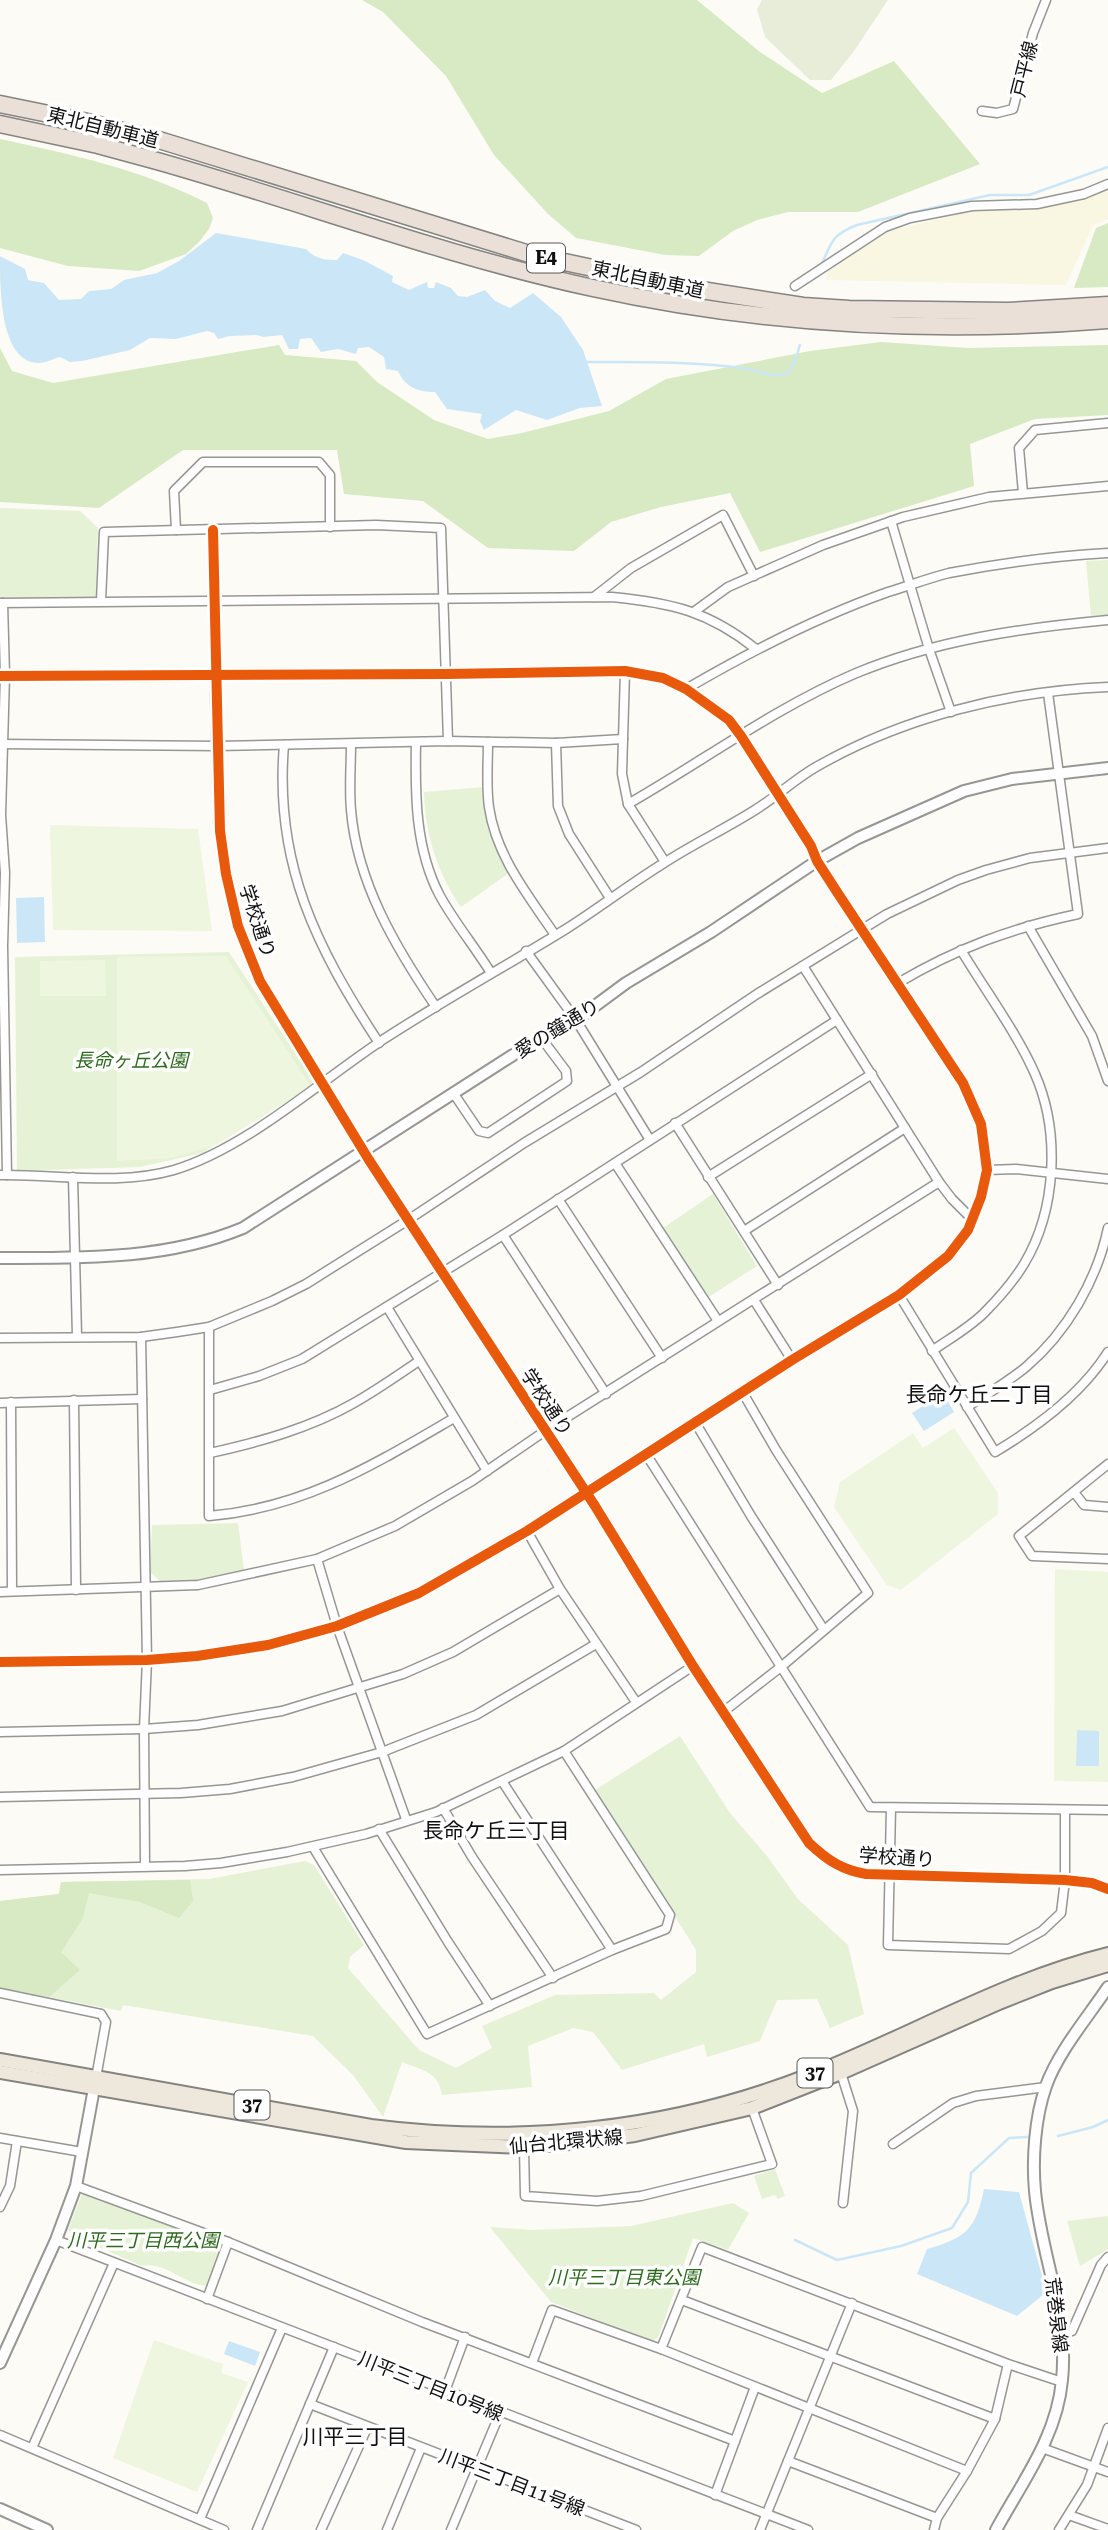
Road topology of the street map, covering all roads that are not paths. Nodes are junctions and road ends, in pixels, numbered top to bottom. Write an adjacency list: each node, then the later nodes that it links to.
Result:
1 (1046, 0): 3 (street, 戸平線)
2 (0, 104): 7 (highway, 東北自動車道 / E4)
3 (982, 111)
4 (0, 124): 8 (highway, 東北自動車道 / E4)
5 (1108, 184): 6 (street)
6 (795, 286)
7 (1108, 304)
8 (1108, 320)
9 (1108, 423): 11 (street)
10 (1108, 486): 11 (street)
11 (1023, 493): 12 (street)
12 (891, 521): 17 (street); 18 (street)
13 (330, 527): 14 (street); 15 (street); 20 (street)
14 (176, 530): 15 (street); 21 (street)
15 (213, 530): 22 (street)
16 (1108, 553): 18 (street)
17 (754, 576): 19 (street); 24 (street)
18 (910, 585): 26 (street); 27 (street)
19 (594, 597): 20 (street); 24 (street)
20 (444, 600): 22 (street); 30 (street)
21 (102, 601): 22 (street); 23 (street)
22 (214, 601): 29 (street)
23 (1, 603): 31 (street)
24 (695, 611): 26 (street)
25 (1108, 620): 27 (street)
26 (756, 649): 33 (street)
27 (929, 649): 35 (street); 36 (street)
28 (625, 671): 30 (street); 33 (street); 37 (street)
29 (216, 674): 30 (street); 31 (street); 45 (street, 学校通り)
30 (446, 674): 38 (street)
31 (3, 676): 42 (street)
32 (1108, 687): 34 (street)
33 (686, 689): 36 (street)
34 (1048, 693): 35 (street); 47 (street)
35 (951, 712): 48 (street)
36 (741, 736): 48 (street); 49 (street)
37 (623, 739): 41 (street); 49 (street)
38 (447, 741): 39 (street); 40 (street)
39 (488, 742): 41 (street); 57 (street)
40 (416, 743): 43 (street); 62 (street)
41 (556, 743): 54 (street)
42 (1, 744): 45 (street); 58 (street)
43 (351, 744): 44 (street); 64 (street)
44 (284, 745): 45 (street); 68 (street)
45 (218, 746): 71 (street, 学校通り)
46 (1108, 768): 47 (street, 愛の鐘通り)
47 (1060, 773): 51 (street); 52 (street, 愛の鐘通り)
48 (777, 795): 52 (street); 53 (street)
49 (628, 804): 53 (street)
50 (1108, 848): 51 (street)
51 (1070, 853): 55 (street); 56 (street)
52 (817, 861): 56 (street); 65 (street, 愛の鐘通り)
53 (665, 862): 54 (street)
54 (610, 898): 57 (street)
55 (1028, 926): 59 (street); 70 (street)
56 (861, 929): 61 (street); 63 (street)
57 (555, 935): 60 (street)
58 (1, 946): 81 (street)
59 (961, 950): 63 (street); 80 (street)
60 (526, 951): 62 (street); 65 (street)
61 (803, 966): 66 (street); 72 (street)
62 (491, 973): 64 (street)
63 (898, 983): 79 (street)
64 (436, 1007): 68 (street)
65 (576, 1020): 67 (street, 愛の鐘通り); 72 (street)
66 (837, 1020): 69 (street); 74 (street)
67 (542, 1039): 73 (street, 愛の鐘通り); 73 (street)
68 (379, 1043): 71 (street)
69 (872, 1074): 75 (street); 83 (street)
70 (1108, 1081)
71 (323, 1083): 77 (street, 学校通り); 82 (street)
72 (616, 1087): 76 (street); 87 (street)
73 (454, 1094): 77 (street, 愛の鐘通り)
74 (675, 1123): 76 (street); 83 (street)
75 (905, 1128): 85 (street); 90 (street)
76 (650, 1140): 78 (street)
77 (364, 1151): 87 (street, 学校通り); 92 (street, 愛の鐘通り)
78 (615, 1163): 86 (street); 99 (street)
79 (987, 1170): 80 (street); 88 (street)
80 (1050, 1173): 84 (street); 104 (street)
81 (3, 1175): 82 (street)
82 (73, 1177): 92 (street)
83 (708, 1177): 90 (street)
84 (1108, 1179)
85 (939, 1182): 88 (street); 95 (street)
86 (558, 1199): 91 (street); 106 (street)
87 (408, 1220): 94 (street, 学校通り); 100 (street)
88 (973, 1220): 96 (street)
89 (1108, 1228): 116 (street)
90 (744, 1231): 95 (street)
91 (503, 1235): 94 (street); 111 (street)
92 (76, 1257): 93 (street, 愛の鐘通り); 101 (street)
93 (0, 1258)
94 (442, 1273): 98 (street); 119 (street, 学校通り)
95 (778, 1285): 97 (street)
96 (898, 1295): 104 (street); 107 (street)
97 (754, 1300): 99 (street); 107 (street)
98 (387, 1307): 108 (street); 109 (street)
99 (718, 1321): 106 (street)
100 (209, 1327): 102 (street); 109 (street)
101 (77, 1336): 102 (street); 103 (street)
102 (141, 1337): 112 (street)
103 (0, 1338)
104 (932, 1350): 116 (street)
105 (1108, 1352): 116 (street)
106 (662, 1358): 111 (street)
107 (792, 1360): 110 (street)
108 (419, 1361): 117 (street); 120 (street)
109 (210, 1390): 120 (street)
110 (743, 1393): 118 (street); 136 (street)
111 (606, 1394): 119 (street)
112 (142, 1399): 113 (street); 130 (street)
113 (74, 1400): 114 (street); 132 (street)
114 (11, 1402): 115 (street); 133 (street)
115 (0, 1403)
116 (967, 1407)
117 (454, 1418): 120 (street); 123 (street)
118 (695, 1422): 121 (street); 136 (street)
119 (545, 1432): 123 (street); 124 (street, 学校通り)
120 (210, 1453)
121 (646, 1454): 124 (street); 141 (street)
122 (1108, 1464): 125 (street)
123 (487, 1471): 128 (street)
124 (586, 1492): 127 (street); 140 (street, 学校通り)
125 (1074, 1492): 126 (street); 129 (street)
126 (1108, 1507)
127 (527, 1531): 131 (street); 135 (street)
128 (317, 1559): 130 (street); 135 (street)
129 (1108, 1559)
130 (145, 1588): 132 (street); 138 (street)
131 (560, 1589): 137 (street); 142 (street)
132 (75, 1590): 133 (street)
133 (12, 1591): 134 (street)
134 (0, 1592)
135 (337, 1626): 138 (street); 142 (street)
136 (824, 1630): 141 (street)
137 (596, 1644): 143 (street); 148 (street)
138 (147, 1660): 139 (street); 145 (street)
139 (0, 1662)
140 (693, 1665): 143 (street); 144 (street, 学校通り)
141 (782, 1666): 144 (street); 153 (street)
142 (359, 1688): 145 (street); 148 (street)
143 (636, 1702): 147 (street)
144 (723, 1712): 161 (street, 学校通り)
145 (144, 1729): 146 (street); 150 (street)
146 (0, 1731)
147 (564, 1751): 149 (street); 164 (street)
148 (382, 1752): 150 (street); 156 (street)
149 (502, 1781): 152 (street); 164 (street)
150 (145, 1795): 151 (street); 159 (street)
151 (0, 1797)
152 (443, 1808): 156 (street); 167 (street)
153 (891, 1808): 155 (street); 161 (street)
154 (1108, 1810): 155 (street)
155 (1065, 1811): 162 (street)
156 (406, 1819): 157 (street)
157 (379, 1829): 158 (street); 170 (street)
158 (313, 1847): 159 (street); 170 (street)
159 (145, 1865): 160 (street)
160 (0, 1870)
161 (888, 1875): 162 (street, 学校通り); 162 (street)
162 (1065, 1880): 163 (street, 学校通り)
163 (1108, 1889)
164 (612, 1950): 167 (street)
165 (1108, 1954): 174 (main road, 仙台北環状線 / 37)
166 (1108, 1965): 173 (main road, 仙台北環状線 / 37)
167 (553, 1978): 170 (street)
168 (1108, 1987): 175 (street, 荒巻泉線)
169 (0, 1993): 174 (street)
170 (490, 2006)
171 (0, 2060): 174 (main road, 仙台北環状線 / 37)
172 (0, 2072): 174 (main road, 仙台北環状線 / 37)
173 (841, 2073): 176 (main road, 仙台北環状線 / 37); 183 (street)
174 (95, 2083): 180 (main road, 仙台北環状線 / 37); 181 (street)
175 (1046, 2087): 179 (street); 193 (street, 荒巻泉線)
176 (752, 2108): 180 (main road, 仙台北環状線 / 37); 180 (street)
177 (0, 2138): 178 (street)
178 (17, 2141): 181 (street); 184 (street)
179 (893, 2144)
180 (524, 2147)
181 (82, 2152): 182 (street)
182 (76, 2186): 185 (street); 186 (street)
183 (843, 2203)
184 (0, 2207)
185 (56, 2241): 188 (street, 川平三丁目10号線); 198 (street)
186 (228, 2242): 189 (street); 194 (street)
187 (1108, 2257): 193 (street)
188 (114, 2263): 189 (street, 川平三丁目10号線); 212 (street)
189 (207, 2299): 192 (street, 川平三丁目10号線)
190 (682, 2300): 191 (street); 196 (street); 197 (street)
191 (852, 2303): 197 (street); 200 (street)
192 (282, 2328): 195 (street, 川平三丁目10号線); 225 (street)
193 (1062, 2334): 201 (street, 荒巻泉線)
194 (465, 2337): 199 (street); 203 (street)
195 (334, 2347): 203 (street, 川平三丁目10号線); 204 (street)
196 (661, 2349): 199 (street); 202 (street)
197 (830, 2357): 205 (street); 207 (street)
198 (0, 2363)
199 (532, 2363): 211 (street)
200 (1008, 2364): 201 (street); 207 (street)
201 (1062, 2382): 214 (street, 荒巻泉線)
202 (755, 2387): 205 (street); 211 (street)
203 (445, 2391): 206 (street, 川平三丁目10号線)
204 (310, 2404): 208 (street, 川平三丁目11号線); 229 (street)
205 (809, 2409): 215 (street); 218 (street)
206 (500, 2413): 217 (street); 220 (street, 川平三丁目10号線)
207 (995, 2419): 218 (street)
208 (367, 2428): 213 (street, 川平三丁目11号線); 230 (street)
209 (1108, 2428): 216 (street)
210 (0, 2435): 212 (street)
211 (735, 2441): 220 (street)
212 (32, 2448): 225 (street)
213 (421, 2448): 217 (street, 川平三丁目11号線); 231 (street)
214 (1042, 2448): 216 (street); 237 (street, 荒巻泉線)
215 (788, 2461): 222 (street); 224 (street)
216 (1094, 2467): 219 (street); 223 (street)
217 (477, 2468): 232 (street); 233 (street, 川平三丁目11号線)
218 (967, 2470): 224 (street)
219 (1108, 2472)
220 (715, 2495): 222 (street, 川平三丁目10号線)
221 (0, 2509): 227 (street)
222 (766, 2515): 234 (street); 235 (street, 川平三丁目10号線)
223 (1069, 2515): 226 (street); 238 (street)
224 (937, 2518): 236 (street)
225 (200, 2519): 228 (street)
226 (1108, 2529)
227 (47, 2530)
228 (225, 2530)
229 (257, 2530)
230 (321, 2530)
231 (387, 2530)
232 (451, 2530)
233 (636, 2530)
234 (760, 2530)
235 (808, 2530)
236 (934, 2530)
237 (996, 2530)
238 (1059, 2530)

